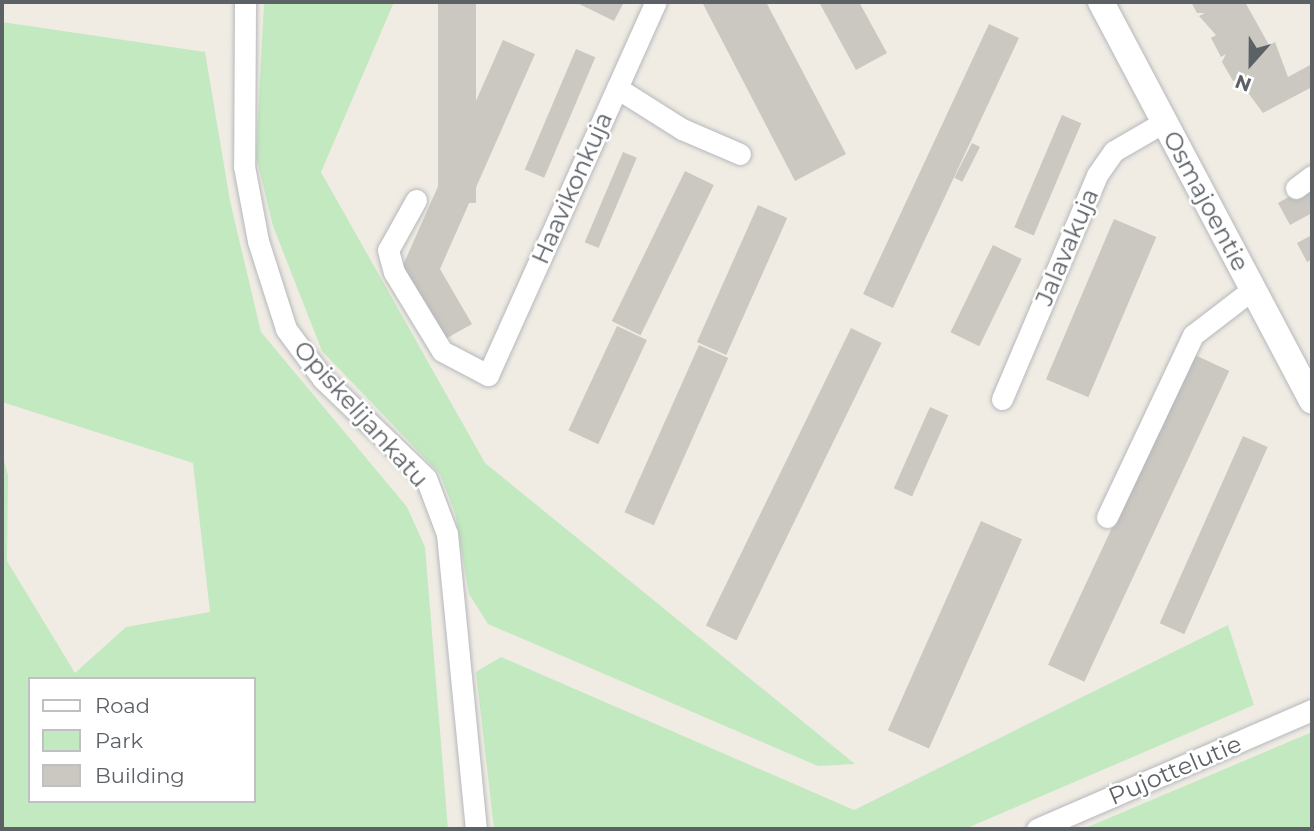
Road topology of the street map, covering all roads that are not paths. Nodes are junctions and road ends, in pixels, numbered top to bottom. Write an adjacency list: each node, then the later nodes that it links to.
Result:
1 (245, 2): 13 (street, Opiskelijankatu)
2 (656, 2): 4 (street, Haavikonkuja)
3 (1101, 2): 5 (street, Osmajoentie)
4 (617, 88): 6 (street); 7 (street, Haavikonkuja)
5 (1164, 122): 8 (street, Osmajoentie); 9 (street, Jalavakuja)
6 (740, 154)
7 (416, 200)
8 (1253, 289): 10 (street, Osmajoentie); 11 (street)
9 (1002, 399)
10 (1312, 401)
11 (1107, 517)
12 (1312, 710): 14 (street, Pujottelutie)
13 (476, 829)
14 (1037, 829)

